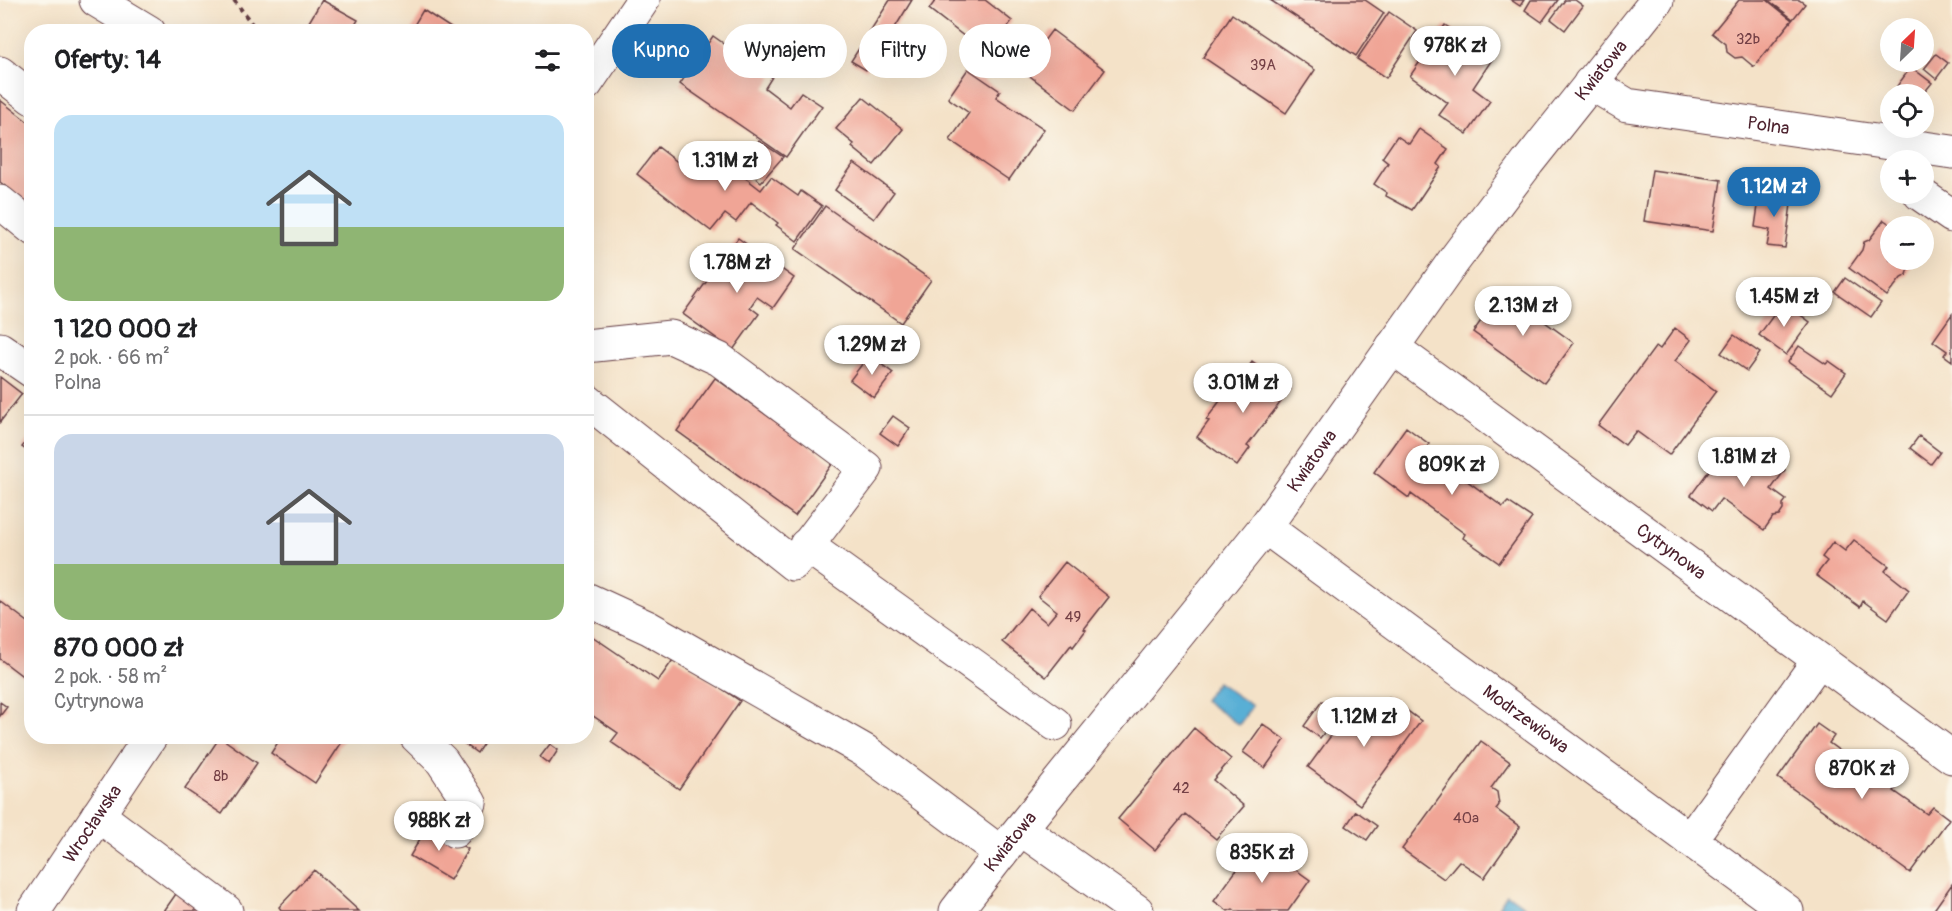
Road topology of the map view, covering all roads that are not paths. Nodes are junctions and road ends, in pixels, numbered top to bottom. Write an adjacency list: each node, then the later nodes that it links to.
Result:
1 (96, 0): 4 (street)
2 (643, 0): 5 (street)
3 (1656, 0): 7 (street, Kwiatowa)
4 (136, 24)
5 (594, 72)
6 (0, 73): 8 (street)
7 (1590, 83): 10 (street, Polna); 17 (street, Kwiatowa)
8 (24, 92)
9 (1952, 152): 11 (street, Polna)
10 (1880, 153)
11 (1934, 153)
12 (0, 202): 15 (street)
13 (1934, 204): 14 (street)
14 (1952, 216)
15 (24, 222)
16 (594, 345): 22 (street)
17 (1392, 347): 21 (street, Kwiatowa); 24 (street, Cytrynowa)
18 (0, 350): 19 (street)
19 (24, 366)
20 (594, 406): 22 (street)
21 (1265, 527): 31 (street, Modrzewiowa); 32 (street, Kwiatowa)
22 (806, 545): 25 (street)
23 (594, 603): 32 (street)
24 (1819, 660): 28 (street, Cytrynowa); 31 (street)
25 (1055, 724)
26 (146, 744): 29 (street, Wrocławska)
27 (424, 744): 30 (street)
28 (1952, 757)
29 (98, 815): 33 (street, Wrocławska); 34 (street)
30 (454, 831)
31 (1690, 840): 37 (street, Modrzewiowa)
32 (1011, 841): 35 (street, Kwiatowa); 36 (street)
33 (34, 911)
34 (226, 911)
35 (956, 911)
36 (1137, 911)
37 (1787, 911)

